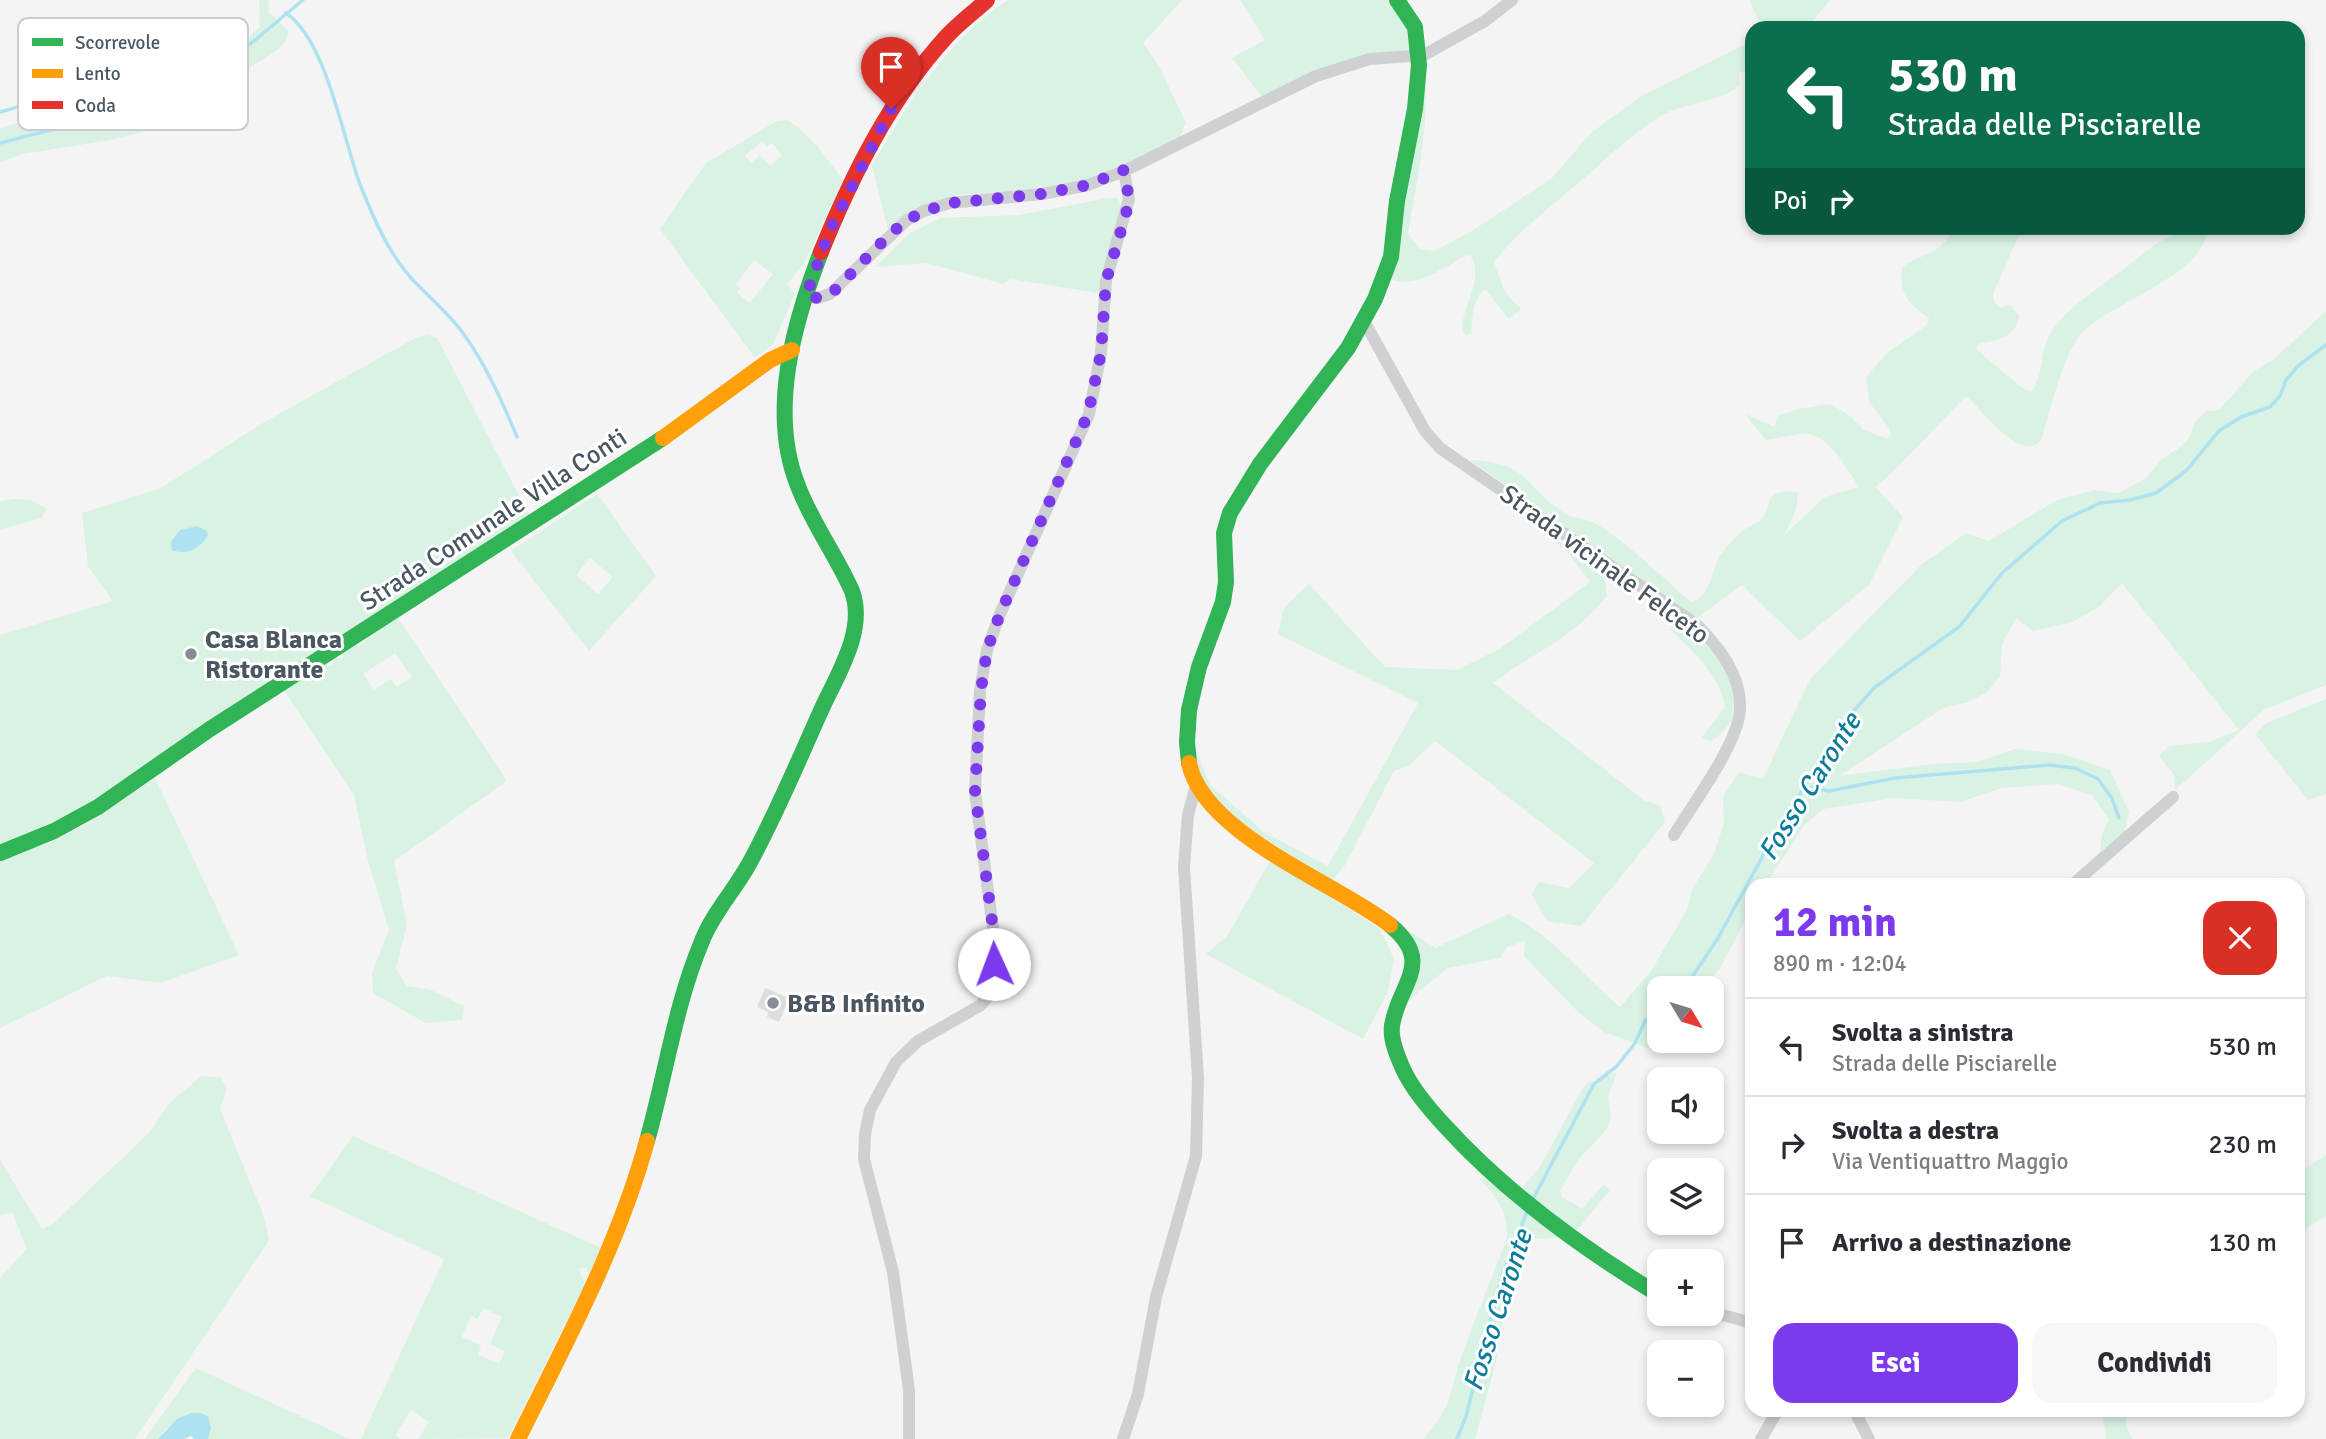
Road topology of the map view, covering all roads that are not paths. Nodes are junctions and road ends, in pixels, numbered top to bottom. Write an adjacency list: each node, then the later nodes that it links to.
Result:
1 (987, 0): 6 (street)
2 (1512, 0): 4 (street)
3 (1400, 3): 4 (street)
4 (1417, 57): 5 (street); 7 (street)
5 (1124, 170): 6 (street); 20 (street)
6 (806, 296): 8 (street)
7 (1364, 321): 9 (street); 11 (street, Strada vicinale Felceto)
8 (792, 350): 12 (street, Strada Comunale Villa Conti); 19 (street)
9 (1196, 785): 14 (street); 21 (street)
10 (2173, 797): 13 (street)
11 (1674, 835)
12 (0, 853)
13 (2080, 878)
14 (1647, 1287)
15 (1724, 1315): 16 (street)
16 (1745, 1321)
17 (1774, 1417): 22 (street)
18 (1858, 1417): 23 (street)
19 (518, 1439)
20 (909, 1439)
21 (1123, 1439)
22 (1760, 1439)
23 (1869, 1439)

